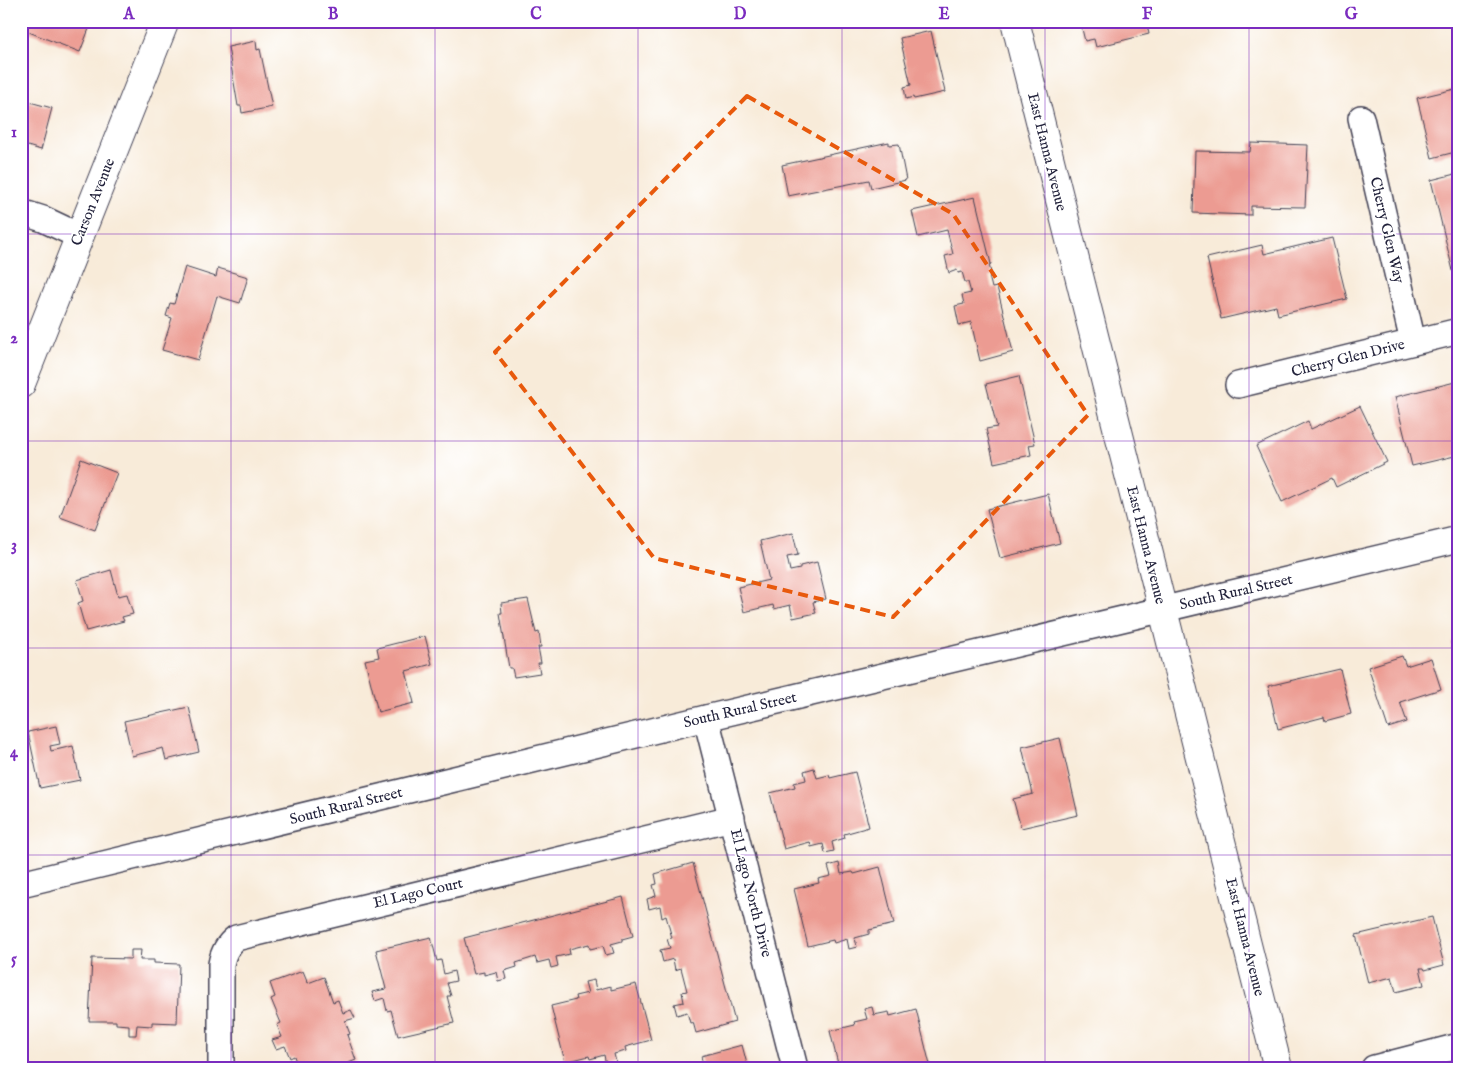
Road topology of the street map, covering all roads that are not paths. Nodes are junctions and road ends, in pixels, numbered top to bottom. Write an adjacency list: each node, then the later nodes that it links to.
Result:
1 (164, 21): 5 (main road, Carson Avenue)
2 (1015, 21): 11 (main road, East Hanna Avenue)
3 (1361, 118): 7 (street, Cherry Glen Way)
4 (21, 212): 5 (street)
5 (79, 236): 8 (main road, Carson Avenue)
6 (1459, 331): 7 (street, Cherry Glen Drive)
7 (1412, 342): 9 (street, Cherry Glen Drive)
8 (21, 384)
9 (1238, 385)
10 (1459, 539): 11 (street, South Rural Street)
11 (1162, 609): 12 (street, South Rural Street); 18 (main road, East Hanna Avenue)
12 (706, 718): 13 (street, El Lago North Drive); 14 (street, South Rural Street)
13 (732, 818): 16 (street, El Lago Court); 17 (street, El Lago North Drive)
14 (21, 884)
15 (1459, 1046): 19 (street)
16 (221, 1068)
17 (794, 1068)
18 (1278, 1068)
19 (1374, 1068)

